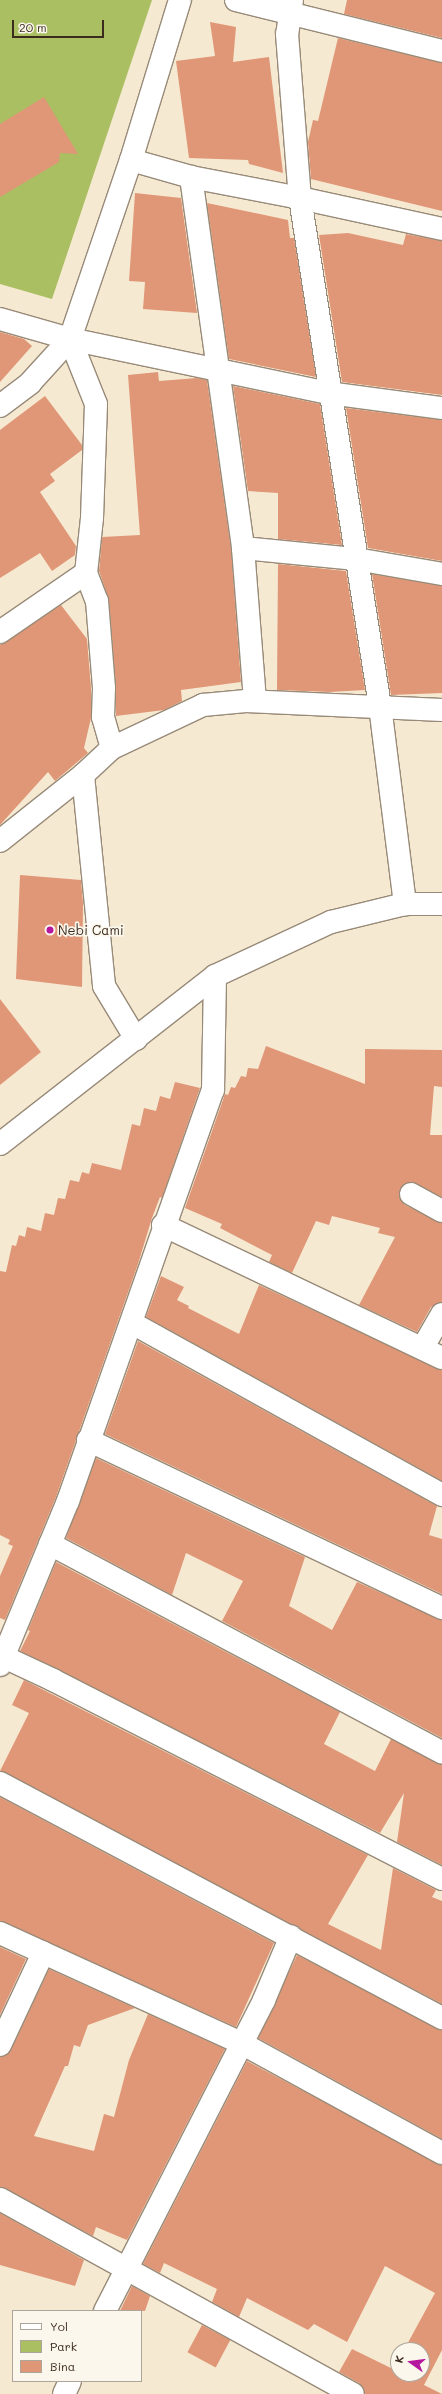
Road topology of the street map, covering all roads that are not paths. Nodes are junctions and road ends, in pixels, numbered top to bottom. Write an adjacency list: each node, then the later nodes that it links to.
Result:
1 (180, 0): 5 (street)
2 (236, 0): 3 (street)
3 (290, 6): 4 (street); 7 (street)
4 (442, 50)
5 (131, 160): 6 (street); 10 (street)
6 (191, 176): 7 (street); 11 (street)
7 (300, 198): 8 (street); 12 (street)
8 (442, 229)
9 (0, 319): 10 (street)
10 (70, 339): 11 (street); 13 (street); 17 (street)
11 (216, 369): 12 (street); 15 (street)
12 (330, 393): 14 (street); 16 (street)
13 (0, 406)
14 (442, 408)
15 (243, 548): 16 (street); 20 (street)
16 (356, 559): 18 (street); 21 (street)
17 (86, 573): 19 (street); 23 (street)
18 (442, 574)
19 (0, 632)
20 (255, 701): 21 (street); 23 (street)
21 (380, 706): 22 (street); 26 (street)
22 (442, 710)
23 (112, 748): 24 (street)
24 (82, 775): 25 (street); 29 (street)
25 (0, 841)
26 (405, 904): 27 (street); 28 (street)
27 (442, 904)
28 (215, 976): 29 (street); 33 (street)
29 (136, 1039): 30 (street)
30 (0, 1144)
31 (411, 1194): 32 (street)
32 (442, 1211)
33 (163, 1225): 35 (street); 36 (street)
34 (442, 1314): 36 (street)
35 (132, 1323): 38 (street); 39 (street)
36 (423, 1347): 37 (street)
37 (442, 1358)
38 (88, 1440): 40 (street); 41 (street)
39 (442, 1494)
40 (50, 1544): 42 (street); 43 (street)
41 (442, 1608)
42 (3, 1651): 45 (street)
43 (442, 1752)
44 (0, 1783): 47 (street)
45 (442, 1879)
46 (0, 1932): 48 (street)
47 (291, 1936): 49 (street); 50 (street)
48 (43, 1953): 50 (street); 51 (street)
49 (442, 2018)
50 (241, 2043): 52 (street); 54 (street)
51 (0, 2045)
52 (442, 2153)
53 (0, 2199): 54 (street)
54 (127, 2268): 55 (street); 58 (street)
55 (106, 2310)
56 (70, 2382): 57 (street)
57 (64, 2394)
58 (353, 2394)

